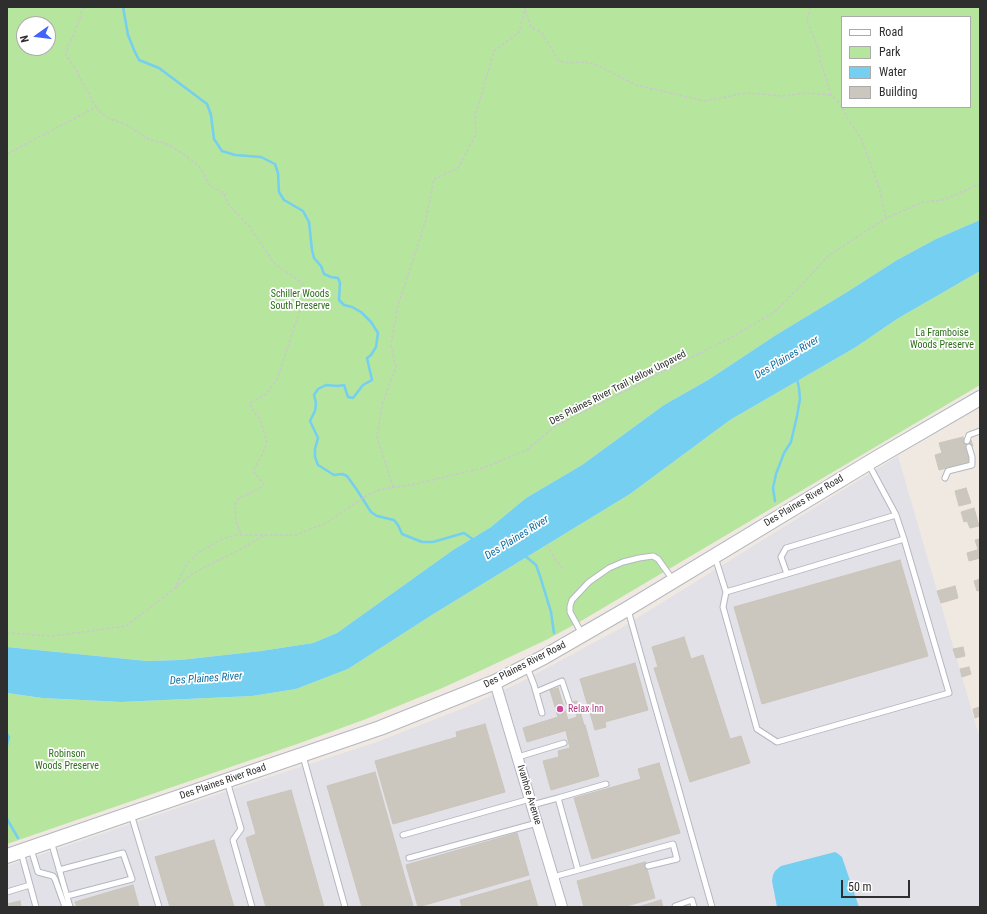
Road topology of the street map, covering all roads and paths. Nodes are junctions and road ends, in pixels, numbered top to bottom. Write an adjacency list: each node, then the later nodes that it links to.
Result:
1 (83, 7): 7 (path)
2 (525, 7): 4 (path)
3 (810, 7): 5 (path)
4 (525, 10): 5 (path); 18 (path)
5 (831, 95): 6 (path)
6 (841, 105)
7 (96, 106): 9 (path); 20 (path)
8 (842, 108): 11 (path)
9 (7, 154)
10 (980, 184): 11 (path, Des Plaines River Trail Yellow Unpaved)
11 (886, 218): 18 (path, Des Plaines River Trail Yellow Unpaved)
12 (980, 398): 16 (main road, Des Plaines River Road)
13 (980, 431): 14 (lane)
14 (968, 441)
15 (969, 447): 17 (lane)
16 (868, 463): 19 (lane); 24 (main road, Des Plaines River Road)
17 (945, 478)
18 (393, 487): 21 (path, Des Plaines River Trail Yellow Unpaved)
19 (896, 515): 22 (lane); 26 (lane)
20 (241, 535): 21 (path, Des Plaines River Trail Yellow Unpaved); 28 (path, Des Plaines River Trail Yellow Unpaved)
21 (264, 535): 28 (path)
22 (904, 539): 26 (lane); 29 (lane)
23 (546, 545): 25 (path)
24 (715, 556): 27 (main road, Des Plaines River Road); 29 (lane)
25 (564, 570)
26 (787, 574): 29 (lane)
27 (674, 581): 30 (main road, Des Plaines River Road); 32 (lane)
28 (174, 589): 31 (path, Des Plaines River Trail Yellow Unpaved)
29 (726, 592)
30 (627, 609): 32 (main road, Des Plaines River Road); 68 (lane)
31 (7, 633)
32 (582, 635): 33 (main road, Des Plaines River Road)
33 (526, 666): 34 (main road, Des Plaines River Road); 35 (lane)
34 (495, 682): 39 (main road, Des Plaines River Road); 40 (street, Ivanhoe Avenue)
35 (536, 692): 36 (lane); 37 (lane)
36 (569, 702)
37 (542, 713)
38 (564, 743): 40 (lane)
39 (303, 754): 41 (main road, Des Plaines River Road); 64 (lane)
40 (518, 758): 44 (street, Ivanhoe Avenue)
41 (227, 780): 45 (main road, Des Plaines River Road); 63 (lane)
42 (606, 784): 43 (lane)
43 (558, 798): 44 (lane); 54 (lane)
44 (531, 802): 46 (street, Ivanhoe Avenue); 47 (lane)
45 (131, 813): 48 (main road, Des Plaines River Road); 62 (lane)
46 (537, 823): 51 (lane); 55 (street, Ivanhoe Avenue)
47 (403, 835)
48 (51, 840): 49 (main road, Des Plaines River Road); 53 (lane)
49 (26, 849): 50 (main road, Des Plaines River Road); 56 (lane); 60 (lane)
50 (7, 856)
51 (409, 858)
52 (648, 866): 54 (lane)
53 (59, 870): 58 (lane); 58 (lane)
54 (578, 870): 55 (lane)
55 (553, 876): 65 (street, Ivanhoe Avenue)
56 (30, 885): 57 (lane); 59 (lane)
57 (7, 892)
58 (67, 896): 61 (lane)
59 (36, 907)
60 (65, 907)
61 (70, 907)
62 (159, 907)
63 (252, 907)
64 (345, 907)
65 (562, 907)
66 (675, 907): 67 (lane)
67 (694, 907)
68 (712, 907)

